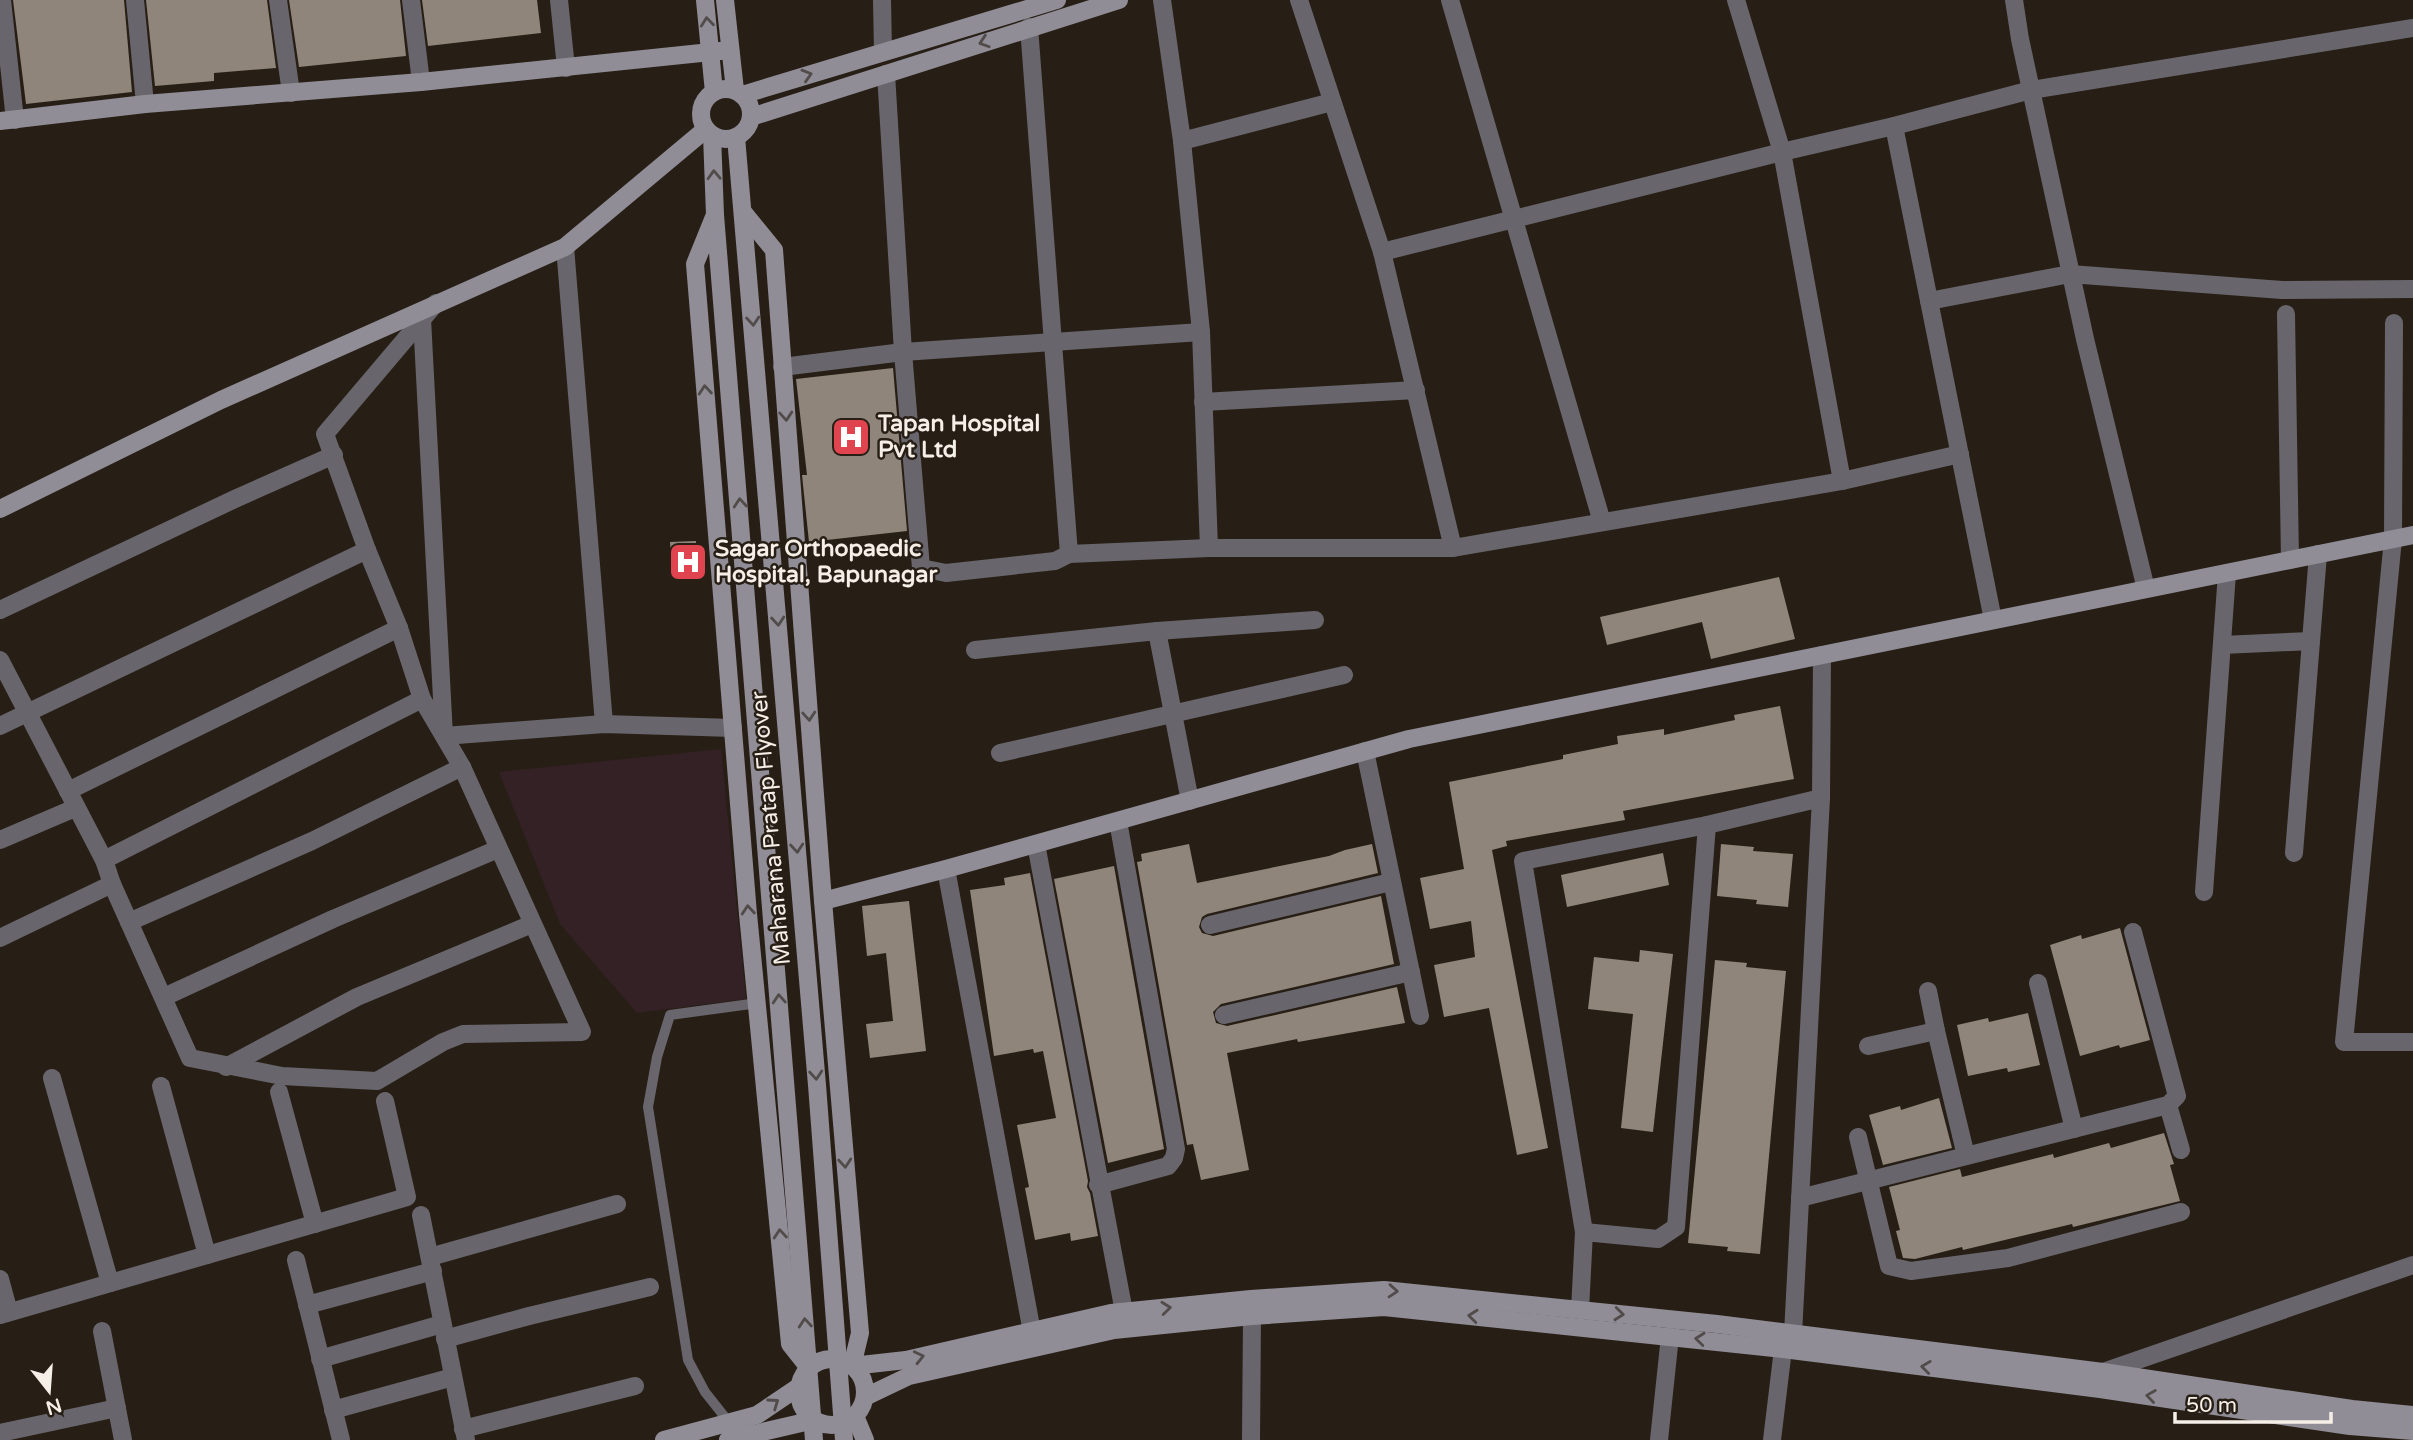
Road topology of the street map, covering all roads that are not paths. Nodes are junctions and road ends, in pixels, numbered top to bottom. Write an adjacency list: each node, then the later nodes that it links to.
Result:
1 (2, 0): 31 (street)
2 (135, 0): 29 (street)
3 (278, 0): 27 (street)
4 (411, 0): 23 (street)
5 (559, 0): 21 (street)
6 (705, 0): 20 (street, one-way to 6)
7 (725, 0): 18 (street)
8 (882, 0): 19 (street)
9 (1057, 0): 19 (street)
10 (1119, 0): 16 (street)
11 (1162, 0): 35 (street)
12 (1299, 0): 28 (street)
13 (1450, 0): 39 (street)
14 (1736, 0): 36 (street)
15 (2014, 0): 24 (street)
16 (1029, 27): 22 (street, one-way to 22); 50 (street)
17 (2413, 28): 24 (street)
18 (730, 50): 20 (street); 26 (street)
19 (883, 52): 26 (street, one-way to 19)
20 (710, 53): 21 (street); 25 (street)
21 (566, 68): 23 (street)
22 (886, 74): 30 (street); 51 (street)
23 (421, 82): 27 (street)
24 (2031, 90): 32 (street); 42 (street)
25 (714, 92): 26 (street); 33 (street)
26 (738, 92): 30 (street)
27 (291, 93): 29 (street)
28 (1332, 102): 35 (street); 41 (street)
29 (145, 104): 31 (street)
30 (751, 117): 34 (street)
31 (7, 120)
32 (1894, 126): 36 (street); 44 (street)
33 (709, 132): 34 (street); 38 (street, Maharana Pratap Flyover, one-way to 33); 40 (street)
34 (736, 136): 37 (street, Maharana Pratap Flyover)
35 (1182, 141): 49 (street)
36 (1782, 152): 39 (street); 57 (street)
37 (743, 212): 52 (street); 180 (street, Maharana Pratap Flyover, one-way to 180)
38 (715, 215): 86 (street, one-way to 38); 179 (street, Maharana Pratap Flyover, one-way to 38)
39 (1513, 219): 41 (street); 59 (street)
40 (565, 247): 45 (street); 84 (street)
41 (1382, 252): 53 (street)
42 (2070, 274): 43 (street); 44 (street); 69 (street)
43 (2413, 289)
44 (1929, 302): 55 (street)
45 (436, 303): 47 (street); 58 (street)
46 (2286, 314): 67 (street)
47 (422, 319): 56 (street); 87 (street)
48 (2394, 323): 61 (street)
49 (1200, 332): 50 (street); 54 (street)
50 (1053, 342): 51 (street); 66 (street)
51 (904, 352): 52 (street); 66 (street)
52 (782, 368): 105 (street, one-way to 105)
53 (1416, 390): 54 (street); 63 (street)
54 (1203, 402): 62 (street)
55 (1960, 454): 57 (street); 72 (street)
56 (334, 455): 64 (street); 70 (street)
57 (1842, 481): 59 (street)
58 (0, 509)
59 (1602, 522): 63 (street)
60 (2413, 535): 61 (street)
61 (2393, 539): 65 (street); 119 (street)
62 (1209, 548): 63 (street); 66 (street)
63 (1453, 548)
64 (367, 550): 73 (street); 82 (street)
65 (2318, 554): 67 (street); 75 (street)
66 (1069, 555)
67 (2290, 560): 68 (street)
68 (2227, 573): 69 (street); 76 (street)
69 (2146, 589): 72 (street)
70 (0, 610)
71 (1315, 620): 74 (street)
72 (1993, 620): 78 (street)
73 (398, 628): 81 (street); 92 (street)
74 (1157, 631): 77 (street); 83 (street)
75 (2311, 641): 76 (street); 99 (street)
76 (2222, 645): 104 (street)
77 (975, 650)
78 (1822, 655): 88 (street); 91 (street)
79 (0, 660): 82 (street)
80 (1344, 675): 83 (street)
81 (422, 699): 87 (street); 100 (street)
82 (26, 712): 85 (street); 92 (street)
83 (1173, 713): 89 (street); 93 (street)
84 (604, 724): 86 (street); 87 (street)
85 (0, 726)
86 (733, 728): 115 (street, one-way to 86)
87 (444, 736): 90 (street)
88 (1365, 751): 93 (street); 102 (street)
89 (1000, 753)
90 (462, 767): 98 (street); 106 (street)
91 (1821, 798): 95 (street); 133 (street)
92 (71, 799): 96 (street); 100 (street)
93 (1190, 801): 94 (street)
94 (1118, 821): 97 (street); 132 (street)
95 (1707, 825): 138 (street); 138 (street)
96 (0, 840)
97 (1036, 844): 101 (street); 132 (street)
98 (498, 849): 107 (street); 114 (street)
99 (2294, 853)
100 (104, 860): 103 (street)
101 (946, 869): 105 (street); 153 (street)
102 (1391, 881): 108 (street); 111 (street)
103 (112, 884): 106 (street); 110 (street)
104 (2204, 891)
105 (823, 901): 158 (street, one-way to 158)
106 (129, 922): 114 (street)
107 (532, 924): 121 (street); 121 (street)
108 (1210, 925)
109 (2133, 932): 126 (street)
110 (0, 938)
111 (1411, 972): 116 (street); 117 (street)
112 (2038, 983): 127 (street)
113 (1928, 991): 118 (street)
114 (163, 997): 121 (street)
115 (758, 1003): 159 (street, one-way to 115); 170 (lane)
116 (1224, 1015)
117 (1420, 1016)
118 (1936, 1031): 120 (street); 130 (street)
119 (2413, 1042)
120 (1868, 1046)
121 (226, 1067)
122 (52, 1078): 144 (street)
123 (161, 1086): 139 (street)
124 (279, 1092): 137 (street)
125 (385, 1101): 137 (street)
126 (2168, 1105): 127 (street); 129 (street)
127 (2074, 1129): 130 (street)
128 (1858, 1137): 131 (street)
129 (2181, 1150)
130 (1966, 1156): 131 (street)
131 (1869, 1179): 133 (street); 135 (street)
132 (1098, 1185): 148 (street)
133 (1800, 1198): 154 (street)
134 (617, 1204): 141 (street)
135 (2181, 1212)
136 (421, 1215): 141 (street)
137 (315, 1224): 139 (street)
138 (1584, 1231): 147 (street)
139 (207, 1255): 144 (street)
140 (296, 1261): 146 (street)
141 (431, 1264): 146 (street); 152 (street)
142 (2413, 1265): 160 (street)
143 (0, 1279): 149 (street)
144 (110, 1283): 149 (street)
145 (650, 1287): 152 (street)
146 (307, 1305): 157 (street)
147 (1580, 1310): 148 (street, one-way to 147); 154 (street, one-way to 154)
148 (1124, 1312): 153 (street)
149 (5, 1314)
150 (1252, 1316): 155 (street, one-way to 150); 164 (street); 182 (street)
151 (102, 1331): 165 (street)
152 (444, 1331): 157 (street); 161 (street)
153 (1032, 1332): 158 (street, one-way to 153)
154 (1793, 1334): 156 (street); 160 (street)
155 (1670, 1336): 156 (street, one-way to 155); 183 (street)
156 (1783, 1349): 171 (street, one-way to 156); 184 (street)
157 (320, 1359): 166 (street)
158 (852, 1366): 159 (street); 164 (street)
159 (809, 1368): 163 (street)
160 (2103, 1372): 167 (street)
161 (453, 1377): 166 (street); 173 (street)
162 (635, 1386): 173 (street)
163 (800, 1386): 169 (street); 170 (street, one-way to 163)
164 (865, 1398): 168 (street)
165 (117, 1408): 172 (street); 174 (street)
166 (333, 1410): 175 (street)
167 (2413, 1415)
168 (855, 1416): 169 (street); 181 (street)
169 (814, 1420): 177 (street); 178 (street)
170 (728, 1421): 176 (street)
171 (2413, 1431)
172 (0, 1433)
173 (464, 1435)
174 (123, 1440)
175 (341, 1440)
176 (664, 1440)
177 (728, 1440)
178 (806, 1440)
179 (814, 1440)
180 (844, 1440)
181 (865, 1440)
182 (1251, 1440)
183 (1659, 1440)
184 (1772, 1440)

